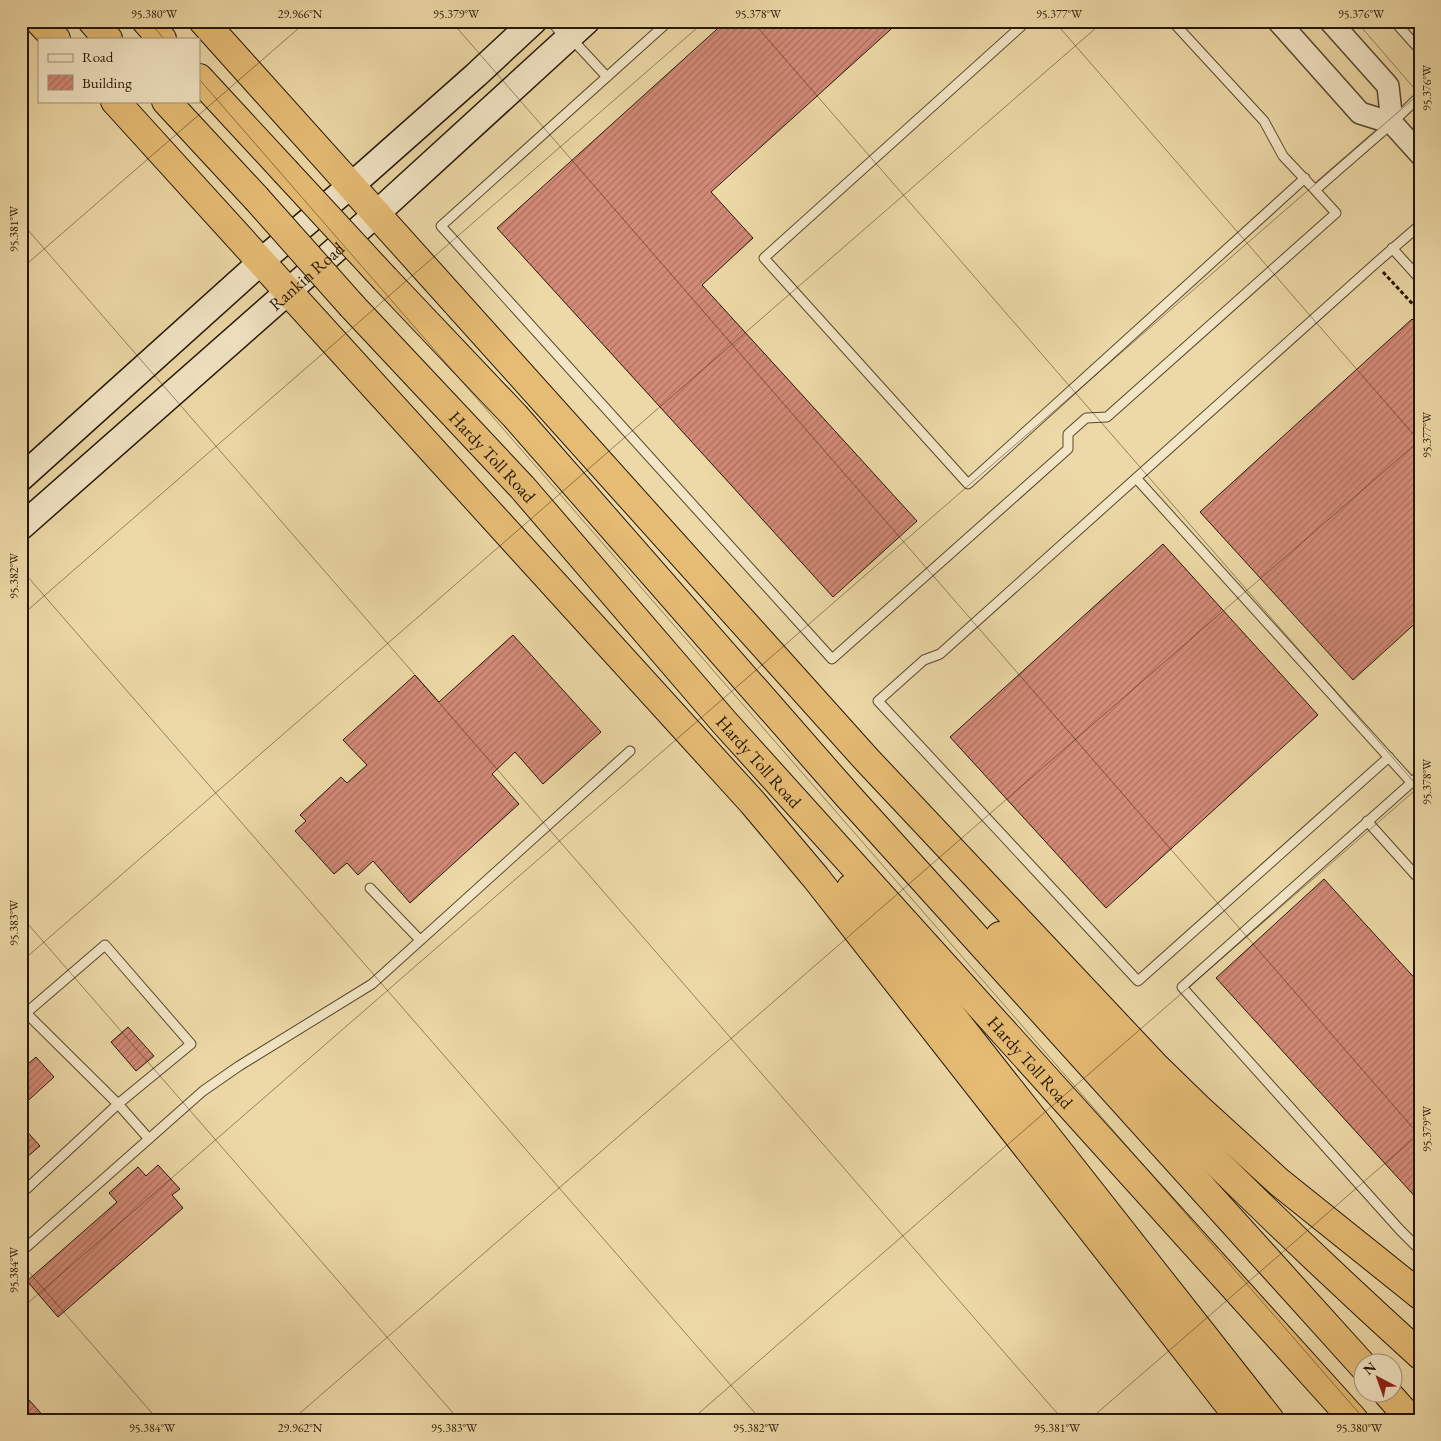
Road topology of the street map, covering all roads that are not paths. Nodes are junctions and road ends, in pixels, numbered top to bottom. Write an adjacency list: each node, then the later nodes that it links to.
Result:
1 (39, 21): 13 (highway)
2 (92, 21): 14 (highway)
3 (146, 21): 15 (highway)
4 (203, 21): 25 (highway)
5 (534, 21): 25 (main road)
6 (670, 21): 17 (lane)
7 (1027, 21): 24 (lane)
8 (1172, 21): 24 (lane)
9 (1278, 21): 22 (street)
10 (1330, 21): 22 (street)
11 (1394, 21): 16 (lane)
12 (571, 26): 17 (lane); 27 (main road, Rankin Road)
13 (55, 38)
14 (107, 38)
15 (161, 38)
16 (1420, 50)
17 (607, 77): 26 (lane)
18 (200, 79): 41 (highway, bridge)
19 (1420, 96): 22 (lane)
20 (116, 102): 30 (highway)
21 (167, 102): 36 (highway, Hardy Toll Road, bridge)
22 (1392, 123): 23 (street); 26 (lane)
23 (1420, 154)
24 (1305, 178): 26 (lane)
25 (350, 186): 27 (highway); 30 (main road)
26 (1315, 190)
27 (376, 214): 32 (main road, Rankin Road); 52 (highway)
28 (1420, 225): 29 (lane)
29 (1392, 248): 31 (lane); 34 (lane)
30 (260, 262): 32 (highway); 33 (main road)
31 (1420, 279)
32 (287, 292): 35 (main road, Rankin Road); 56 (highway)
33 (21, 478)
34 (1136, 478): 38 (lane); 38 (lane)
35 (21, 527)
36 (724, 722): 57 (highway); 58 (highway, Hardy Toll Road)
37 (630, 751): 45 (lane)
38 (1389, 757): 40 (lane)
39 (1420, 775): 40 (lane)
40 (1411, 782): 42 (lane)
41 (848, 796): 53 (highway); 54 (highway)
42 (1367, 821): 43 (lane); 50 (lane)
43 (1420, 880)
44 (370, 888): 45 (lane)
45 (420, 940): 48 (lane)
46 (24, 1010): 47 (lane); 47 (lane)
47 (118, 1104): 48 (lane); 49 (lane)
48 (149, 1139): 51 (lane)
49 (21, 1194)
50 (1420, 1250)
51 (21, 1252)
52 (1420, 1295)
53 (1420, 1355)
54 (1354, 1356)
55 (1397, 1404): 59 (highway)
56 (1241, 1420)
57 (1270, 1420)
58 (1354, 1420)
59 (1411, 1420)

